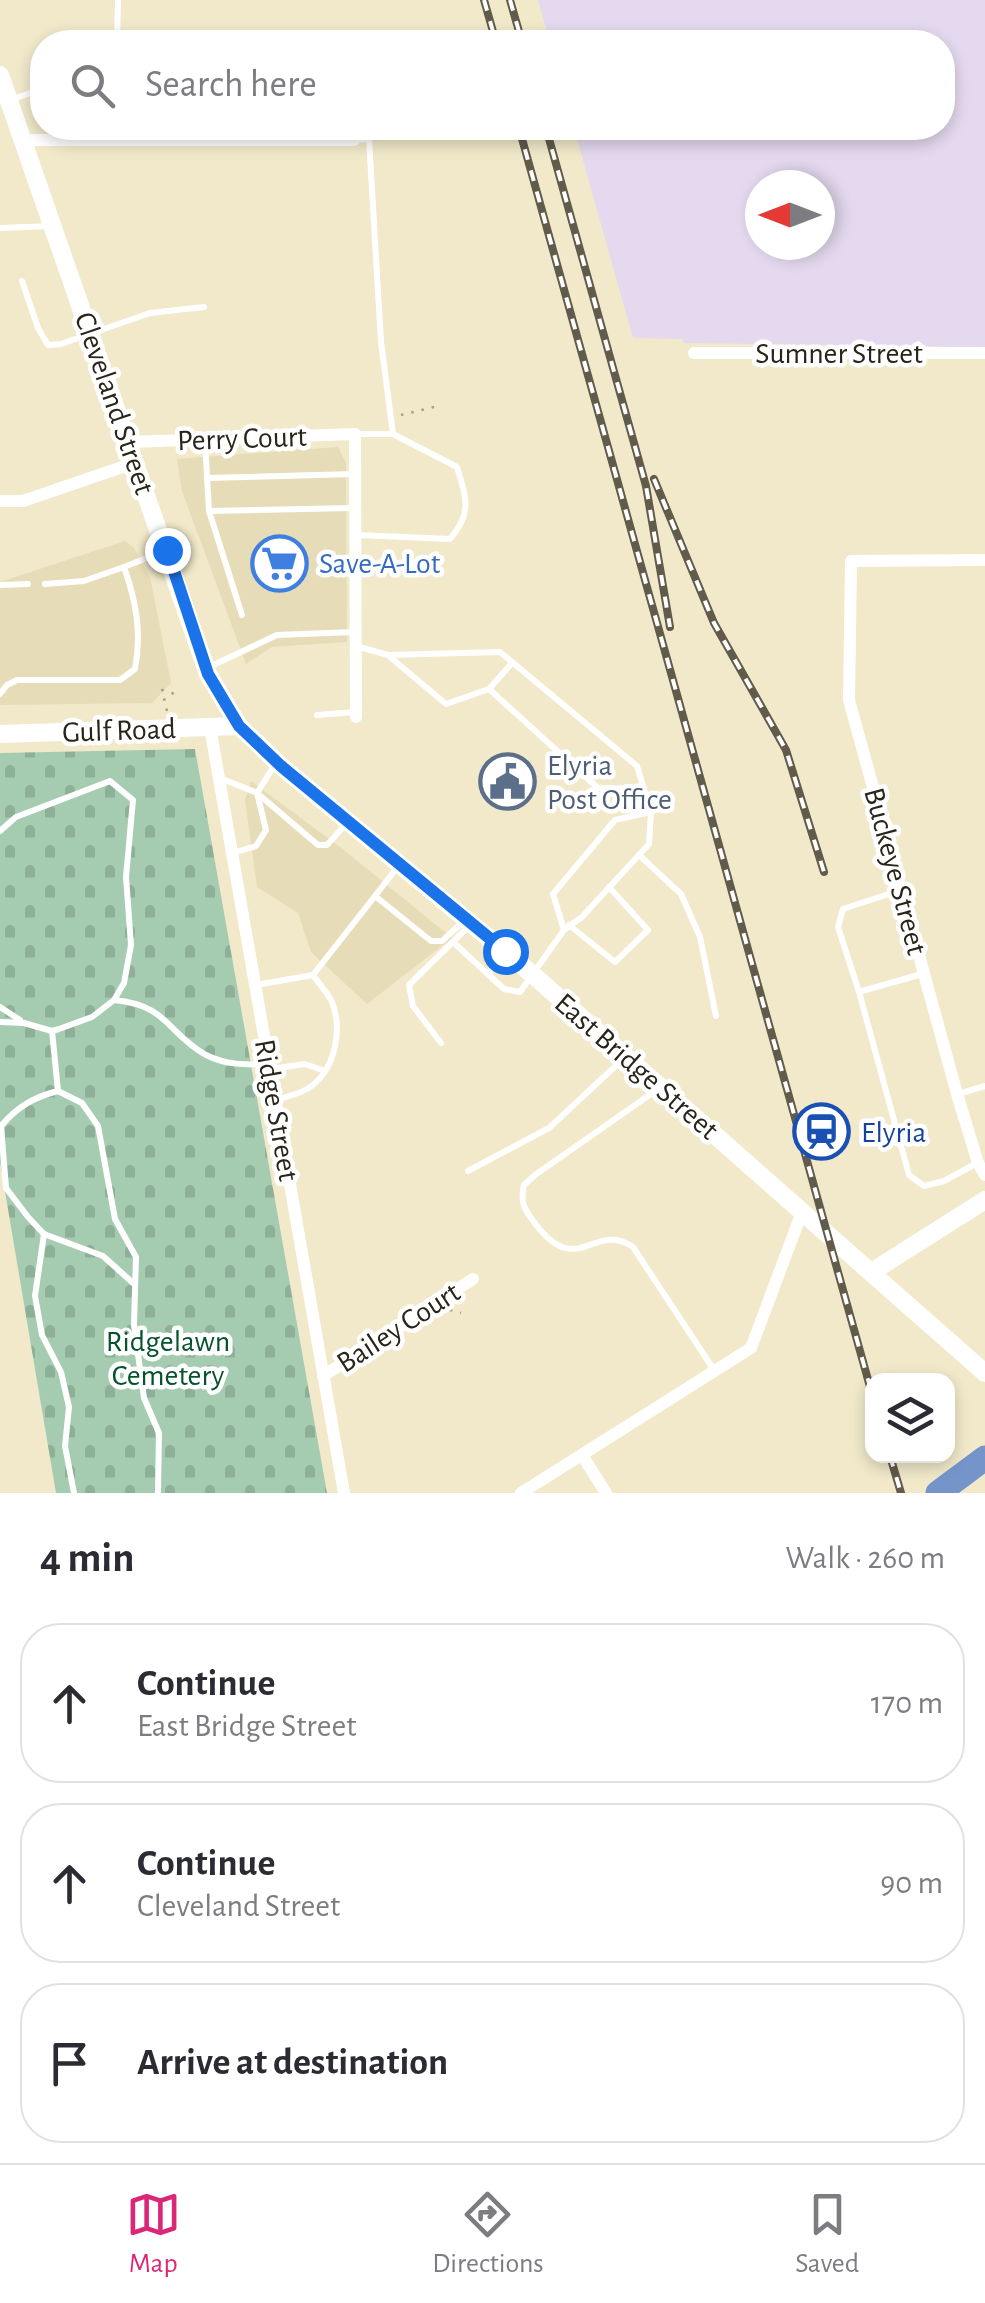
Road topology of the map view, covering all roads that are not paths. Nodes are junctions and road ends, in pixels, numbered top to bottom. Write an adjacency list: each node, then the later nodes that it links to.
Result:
1 (118, 0): 2 (lane)
2 (117, 30)
3 (0, 75): 5 (main road, Cleveland Street)
4 (30, 93): 5 (lane)
5 (9, 100): 6 (main road, Cleveland Street)
6 (22, 140): 7 (street); 9 (main road, Cleveland Street)
7 (354, 140)
8 (369, 140): 17 (lane)
9 (53, 226): 10 (lane); 13 (main road, Cleveland Street)
10 (0, 228)
11 (22, 281): 13 (lane)
12 (204, 307): 13 (lane)
13 (91, 334): 19 (main road, Cleveland Street)
14 (694, 353): 15 (street, Sumner Street)
15 (985, 353)
16 (355, 434): 17 (lane); 18 (street, Perry Court); 21 (street)
17 (393, 434): 26 (lane)
18 (205, 440): 19 (street, Perry Court); 22 (lane)
19 (130, 442): 20 (main road, Cleveland Street)
20 (137, 462): 23 (street); 27 (main road, Cleveland Street)
21 (354, 474): 22 (lane); 24 (street)
22 (206, 478): 25 (lane)
23 (0, 501)
24 (354, 508): 25 (lane); 26 (street)
25 (209, 511): 33 (lane)
26 (354, 535): 34 (street)
27 (167, 550): 29 (lane); 37 (main road, Cleveland Street)
28 (985, 560): 56 (street, Buckeye Street)
29 (124, 567): 31 (lane); 39 (lane)
30 (28, 584): 32 (lane)
31 (45, 584)
32 (0, 585)
33 (242, 615)
34 (354, 639): 35 (lane); 37 (lane); 40 (street)
35 (388, 655): 36 (lane); 38 (lane)
36 (512, 662): 38 (lane); 47 (lane)
37 (206, 668): 42 (main road, Cleveland Street)
38 (489, 689): 47 (lane)
39 (0, 694)
40 (356, 714): 41 (lane)
41 (318, 715)
42 (239, 726): 43 (main road, Gulf Road); 45 (main road, East Bridge Street)
43 (210, 727): 44 (main road, Gulf Road); 46 (street, Ridge Street)
44 (0, 734)
45 (277, 762): 48 (lane); 50 (main road, East Bridge Street)
46 (219, 778): 48 (lane); 52 (street, Ridge Street)
47 (644, 789): 49 (lane)
48 (257, 792): 50 (lane); 52 (lane)
49 (651, 812): 53 (lane); 59 (lane)
50 (348, 821): 54 (main road, East Bridge Street)
51 (0, 832): 68 (lane)
52 (232, 854): 66 (street, Ridge Street)
53 (638, 855): 55 (lane); 70 (lane)
54 (400, 864): 57 (lane); 58 (main road, East Bridge Street)
55 (609, 887): 59 (lane); 59 (lane)
56 (902, 889): 62 (street, Buckeye Street); 67 (lane)
57 (376, 896): 58 (lane); 65 (lane)
58 (469, 921): 60 (lane); 61 (main road, East Bridge Street)
59 (566, 928): 64 (lane)
60 (453, 942): 63 (lane); 74 (lane)
61 (505, 951): 63 (lane); 64 (main road, East Bridge Street)
62 (923, 973): 67 (lane); 81 (street, Buckeye Street)
63 (488, 974): 64 (lane)
64 (532, 974): 75 (main road, East Bridge Street)
65 (313, 976): 66 (lane); 77 (lane)
66 (255, 985): 76 (street, Ridge Street)
67 (859, 992): 83 (lane)
68 (114, 1000): 73 (lane); 76 (lane)
69 (0, 1007): 72 (lane)
70 (716, 1016)
71 (0, 1022): 72 (lane)
72 (24, 1023): 73 (lane)
73 (52, 1031): 80 (lane)
74 (441, 1043)
75 (626, 1055): 78 (main road, East Bridge Street); 84 (lane)
76 (269, 1066): 77 (lane); 82 (street, Ridge Street)
77 (326, 1070): 82 (lane)
78 (661, 1086): 86 (main road, East Bridge Street); 92 (lane)
79 (985, 1086): 81 (lane)
80 (58, 1091): 87 (lane); 90 (lane)
81 (957, 1094): 83 (street, Buckeye Street)
82 (275, 1101): 93 (street, Ridge Street)
83 (981, 1169)
84 (468, 1171)
85 (985, 1200): 88 (main road)
86 (802, 1212): 88 (main road, East Bridge Street); 92 (street)
87 (44, 1234): 90 (lane); 95 (lane)
88 (873, 1271): 91 (main road, East Bridge Street)
89 (473, 1279): 93 (street, Bailey Court)
90 (133, 1282): 96 (lane)
91 (981, 1369)
92 (715, 1371): 94 (street)
93 (323, 1376): 97 (street, Ridge Street)
94 (582, 1454): 98 (street); 99 (street)
95 (74, 1493)
96 (158, 1493)
97 (344, 1493)
98 (520, 1493)
99 (606, 1493)

